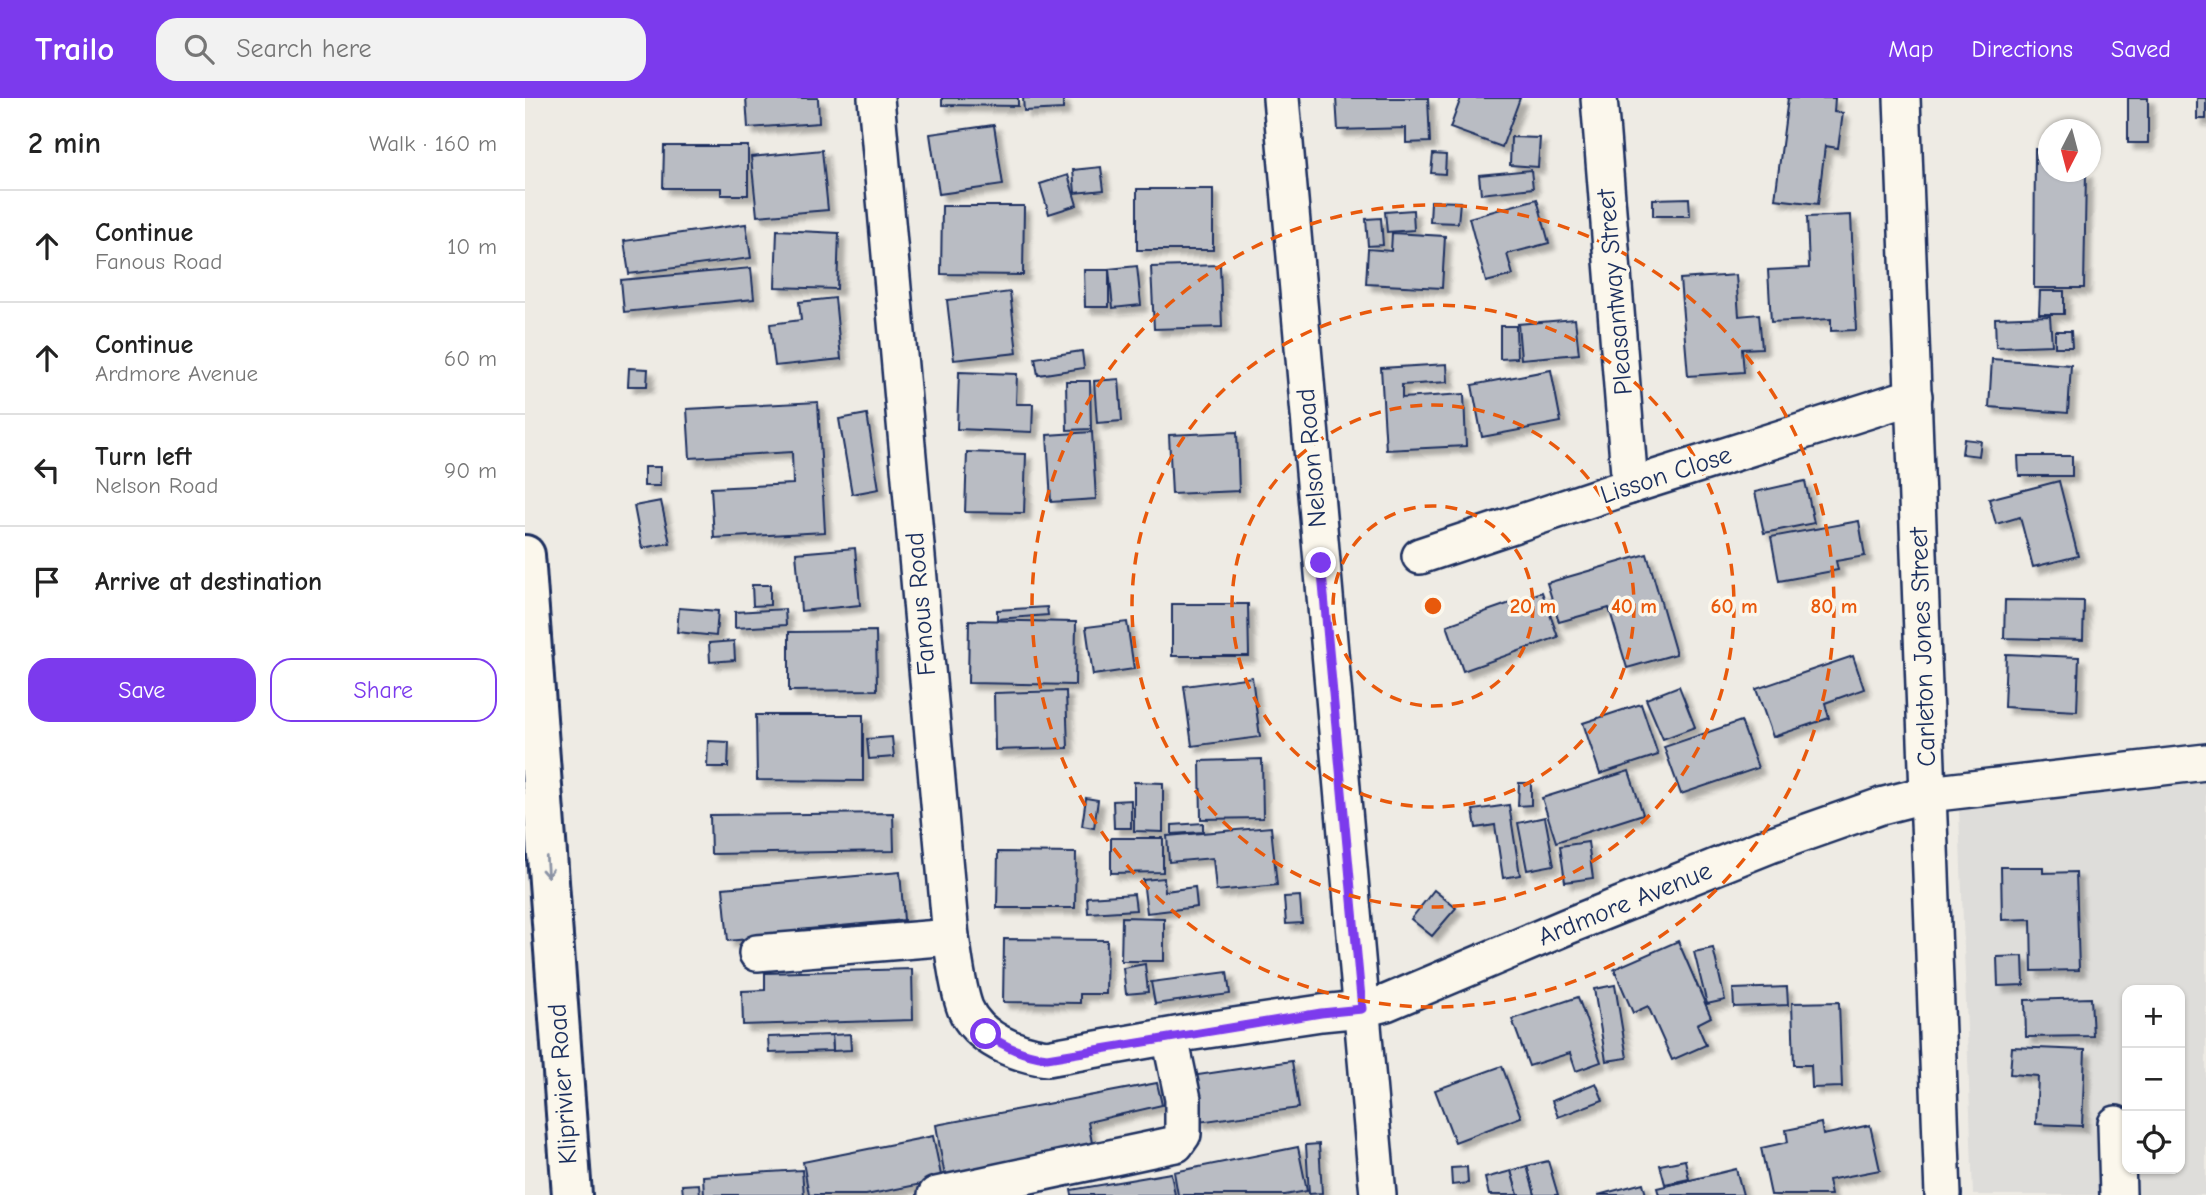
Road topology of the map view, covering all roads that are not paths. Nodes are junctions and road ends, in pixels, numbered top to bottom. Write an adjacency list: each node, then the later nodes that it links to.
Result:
1 (876, 98): 11 (street, Fanous Road)
2 (1281, 98): 13 (street, Nelson Road)
3 (1599, 98): 6 (street, Pleasantway Street)
4 (1902, 98): 5 (street, Carleton Jones Street)
5 (1914, 396): 6 (street, Lisson Close); 10 (street, Carleton Jones Street)
6 (1630, 486): 8 (street, Lisson Close)
7 (525, 555): 17 (main road, Kliprivier Road, one-way to 17)
8 (1420, 556)
9 (2206, 762): 10 (street, Ardmore Avenue)
10 (1928, 794): 13 (street, Ardmore Avenue); 20 (street, Carleton Jones Street)
11 (951, 937): 12 (street); 15 (street, Fanous Road)
12 (757, 953)
13 (1362, 1009): 14 (street, Ardmore Avenue); 19 (street, Nelson Road)
14 (1170, 1037): 15 (street, Ardmore Avenue); 18 (street)
15 (1047, 1058)
16 (2116, 1124): 21 (street)
17 (572, 1195)
18 (936, 1195)
19 (1378, 1195)
20 (1943, 1195)
21 (2118, 1195)

